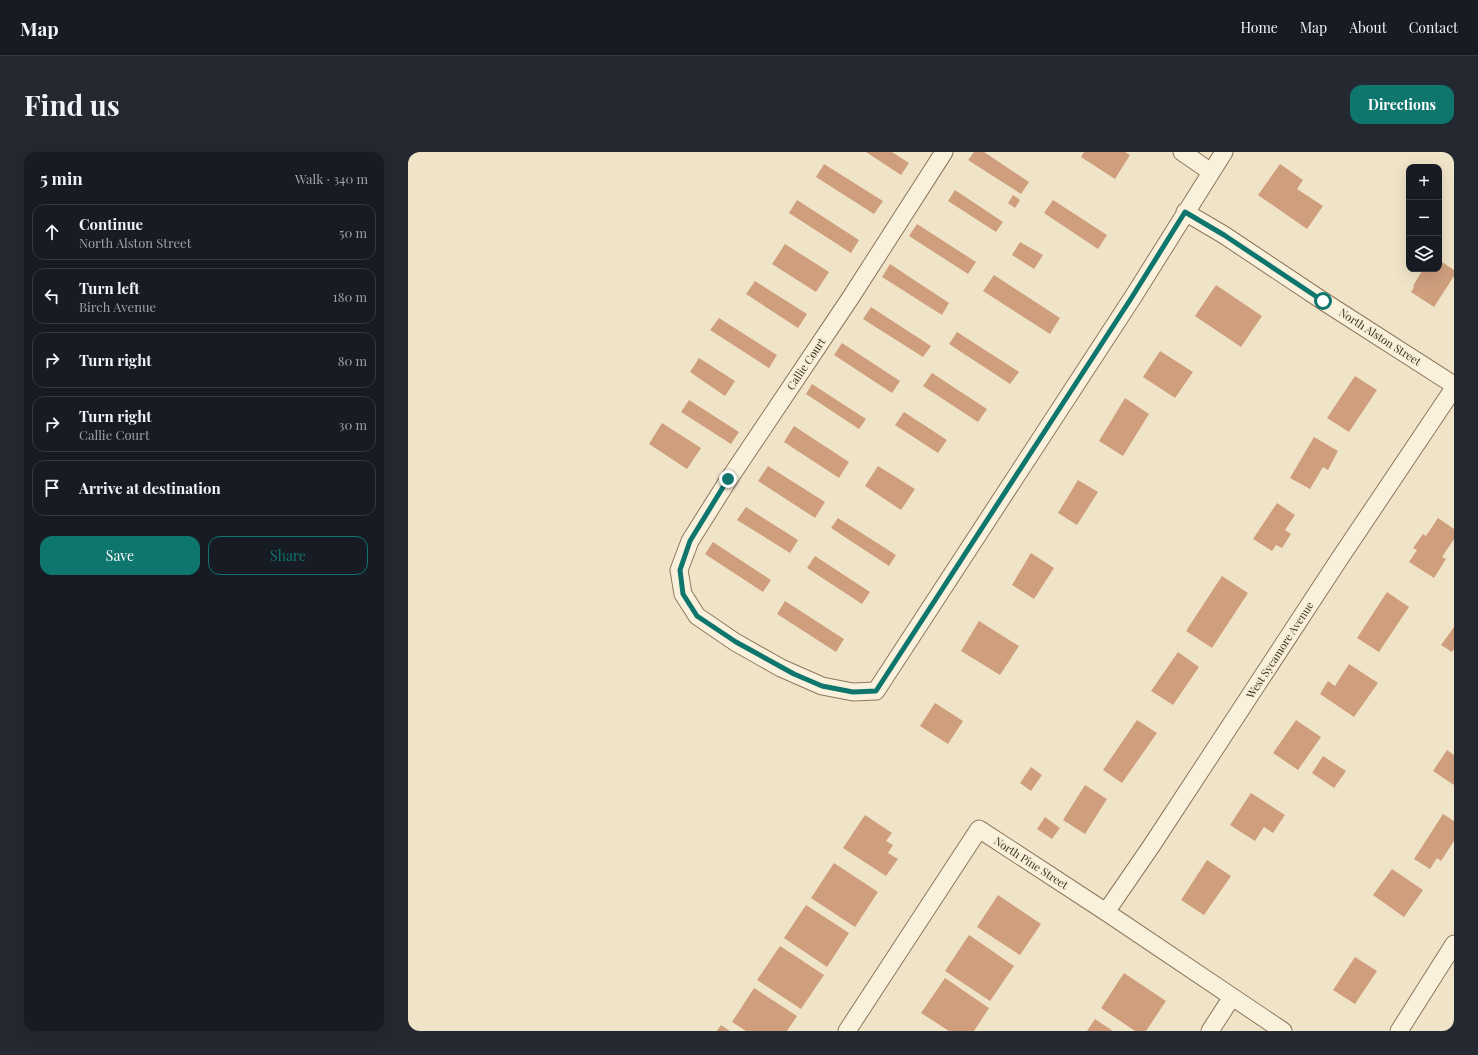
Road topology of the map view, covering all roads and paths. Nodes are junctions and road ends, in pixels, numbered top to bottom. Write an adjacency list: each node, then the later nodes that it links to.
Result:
1 (944, 152): 5 (street, Callie Court)
2 (1182, 152): 4 (street)
3 (1224, 152): 4 (street)
4 (1211, 172): 5 (street)
5 (1185, 212): 6 (street, North Alston Street)
6 (1454, 385)
7 (1454, 388): 8 (street, West Sycamore Avenue)
8 (1106, 912): 10 (street, North Pine Street); 11 (street, North Pine Street)
9 (1454, 944): 14 (street)
10 (1232, 997): 12 (street); 13 (street, North Pine Street)
11 (847, 1031)
12 (1210, 1031)
13 (1283, 1031)
14 (1399, 1031)

